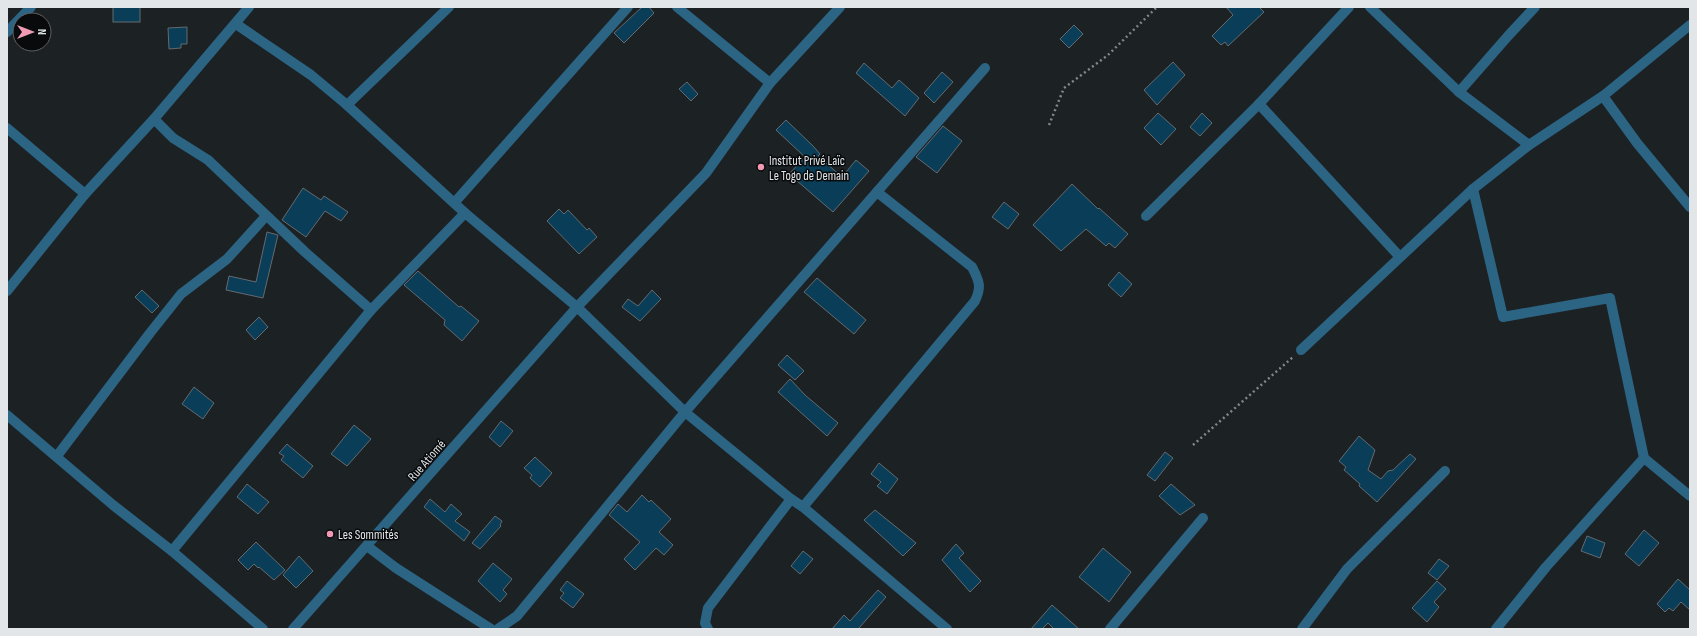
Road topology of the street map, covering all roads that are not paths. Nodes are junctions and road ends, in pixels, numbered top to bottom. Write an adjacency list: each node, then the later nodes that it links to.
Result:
1 (31, 7): 12 (street)
2 (249, 7): 10 (street)
3 (449, 7): 18 (street)
4 (628, 7): 25 (street)
5 (677, 7): 14 (street)
6 (840, 7): 14 (street, Rue Atiomé)
7 (1349, 7): 17 (street)
8 (1370, 7): 15 (street)
9 (1535, 7): 15 (street)
10 (236, 24): 18 (street); 19 (street)
11 (1690, 25): 16 (street)
12 (7, 32)
13 (985, 68): 23 (street)
14 (770, 83): 32 (street, Rue Atiomé)
15 (1459, 92): 21 (street)
16 (1603, 96): 21 (street); 26 (street)
17 (1259, 104): 29 (street); 30 (street)
18 (347, 105): 25 (street)
19 (154, 119): 24 (street); 28 (street)
20 (7, 128): 24 (street)
21 (1529, 145): 22 (street)
22 (1473, 189): 30 (street); 38 (street)
23 (876, 192): 35 (street); 42 (street)
24 (85, 194): 31 (street)
25 (455, 202): 27 (street)
26 (1690, 207)
27 (465, 213): 32 (street); 33 (street)
28 (266, 216): 33 (street); 37 (street)
29 (1146, 216)
30 (1399, 256): 34 (street)
31 (7, 291)
32 (577, 307): 35 (street); 44 (street, Rue Atiomé)
33 (371, 310): 45 (street)
34 (1301, 350)
35 (685, 412): 41 (street); 49 (street)
36 (7, 415): 37 (street)
37 (57, 456): 45 (street)
38 (1644, 458): 40 (street); 54 (street)
39 (1445, 471): 53 (street)
40 (1690, 496)
41 (791, 499): 42 (street); 50 (street)
42 (803, 507): 51 (street)
43 (1203, 518): 52 (street)
44 (367, 546): 47 (street, Rue Atiomé); 48 (street)
45 (172, 551): 46 (street)
46 (263, 629)
47 (294, 629)
48 (491, 629)
49 (498, 629)
50 (708, 629)
51 (947, 629)
52 (1110, 629)
53 (1302, 629)
54 (1496, 629)

